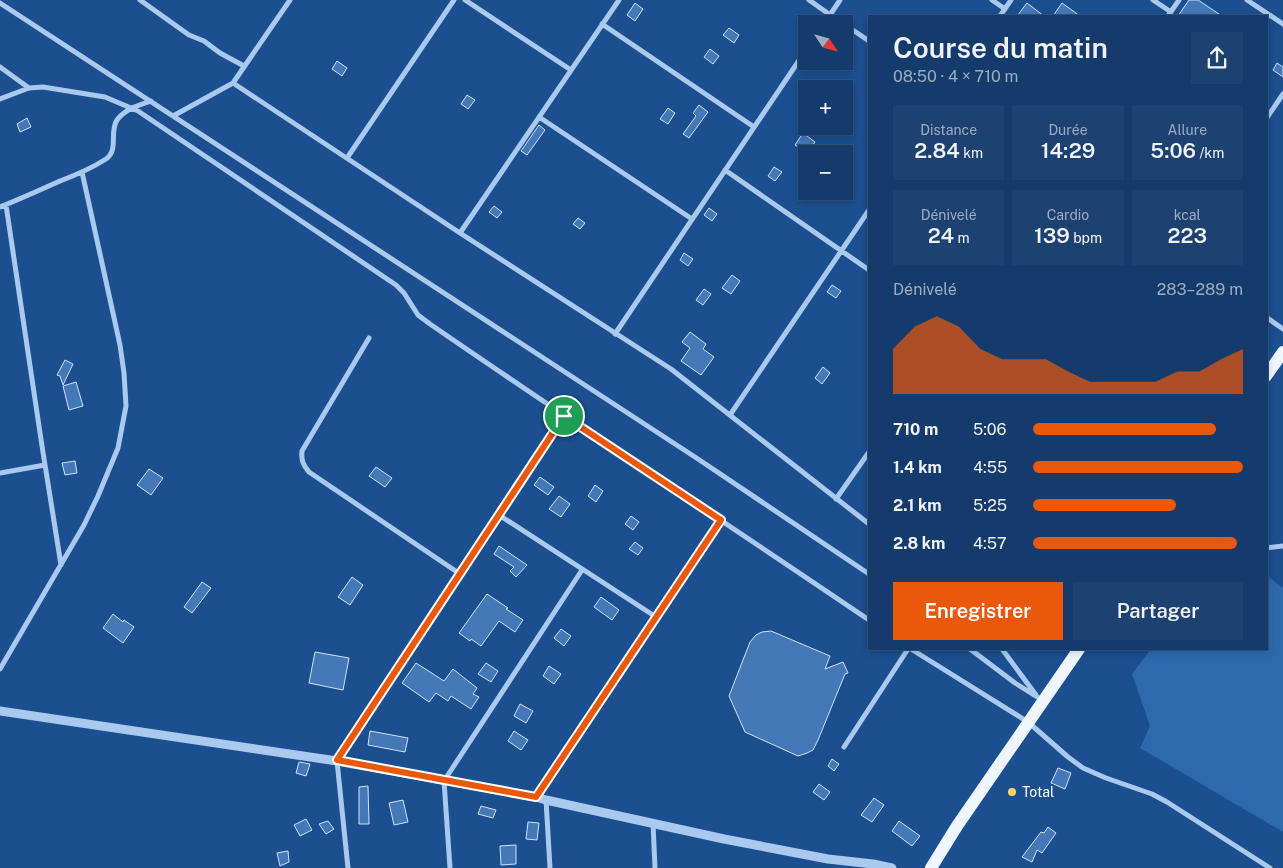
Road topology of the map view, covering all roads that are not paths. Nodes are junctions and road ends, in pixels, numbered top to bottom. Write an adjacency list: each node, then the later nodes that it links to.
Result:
1 (140, 0): 23 (street)
2 (290, 0): 23 (street)
3 (454, 0): 36 (street)
4 (465, 0): 25 (street)
5 (618, 0): 18 (street)
6 (809, 0): 16 (street)
7 (840, 0): 16 (street)
8 (992, 0): 14 (street)
9 (1011, 0): 14 (street)
10 (1153, 0): 15 (street)
11 (1179, 0): 15 (street)
12 (1247, 0): 19 (street)
13 (0, 3): 30 (street)
14 (1005, 9): 17 (street)
15 (1170, 14)
16 (830, 15)
17 (1001, 15)
18 (602, 24): 25 (street); 35 (street)
19 (1283, 24)
20 (853, 30): 21 (street)
21 (868, 40)
22 (798, 62): 35 (street)
23 (244, 66): 26 (street)
24 (0, 67): 27 (street)
25 (571, 70): 34 (street)
26 (233, 83): 32 (street); 36 (street)
27 (29, 88): 29 (street); 31 (street)
28 (1283, 94): 33 (street)
29 (0, 99)
30 (151, 102): 31 (street); 32 (street)
31 (132, 108): 38 (street); 52 (street)
32 (173, 116): 64 (street)
33 (1268, 116)
34 (539, 117): 41 (street); 42 (street)
35 (754, 127): 37 (street)
36 (347, 158): 42 (street)
37 (725, 170): 41 (street); 43 (street)
38 (82, 172): 39 (street); 62 (street)
39 (3, 206): 54 (street)
40 (868, 211): 43 (street)
41 (692, 219): 47 (street)
42 (460, 233): 47 (street)
43 (841, 251): 44 (street); 51 (street)
44 (868, 269)
45 (1268, 318): 46 (street)
46 (1283, 329)
47 (614, 334): 51 (street)
48 (369, 338): 65 (street)
49 (1283, 352): 50 (main road)
50 (1268, 373)
51 (730, 415): 56 (street)
52 (564, 416): 57 (street); 58 (street)
53 (868, 453): 56 (street)
54 (45, 465): 55 (street); 62 (street)
55 (0, 473)
56 (836, 499): 59 (street)
57 (499, 515): 63 (street); 65 (street)
58 (721, 520): 66 (street); 67 (street)
59 (868, 523)
60 (1283, 546): 61 (street)
61 (1268, 548)
62 (62, 565): 73 (street)
63 (582, 570): 66 (street); 79 (street)
64 (868, 573)
65 (460, 574): 78 (street)
66 (656, 617): 80 (street)
67 (868, 619)
68 (908, 650): 77 (street)
69 (911, 650): 76 (street)
70 (971, 650): 74 (street)
71 (1003, 650): 74 (street)
72 (1078, 650): 74 (main road)
73 (0, 669)
74 (1041, 700): 76 (main road)
75 (0, 711): 78 (street)
76 (1028, 722): 90 (main road); 91 (street)
77 (844, 747)
78 (337, 760): 79 (street); 84 (street)
79 (444, 781): 80 (street); 85 (street)
80 (536, 797): 81 (street)
81 (546, 800): 82 (street); 86 (street)
82 (653, 823): 83 (street); 87 (street)
83 (828, 859): 88 (street); 89 (street)
84 (348, 868)
85 (450, 868)
86 (550, 868)
87 (654, 868)
88 (845, 868)
89 (892, 868)
90 (931, 868)
91 (1270, 868)

